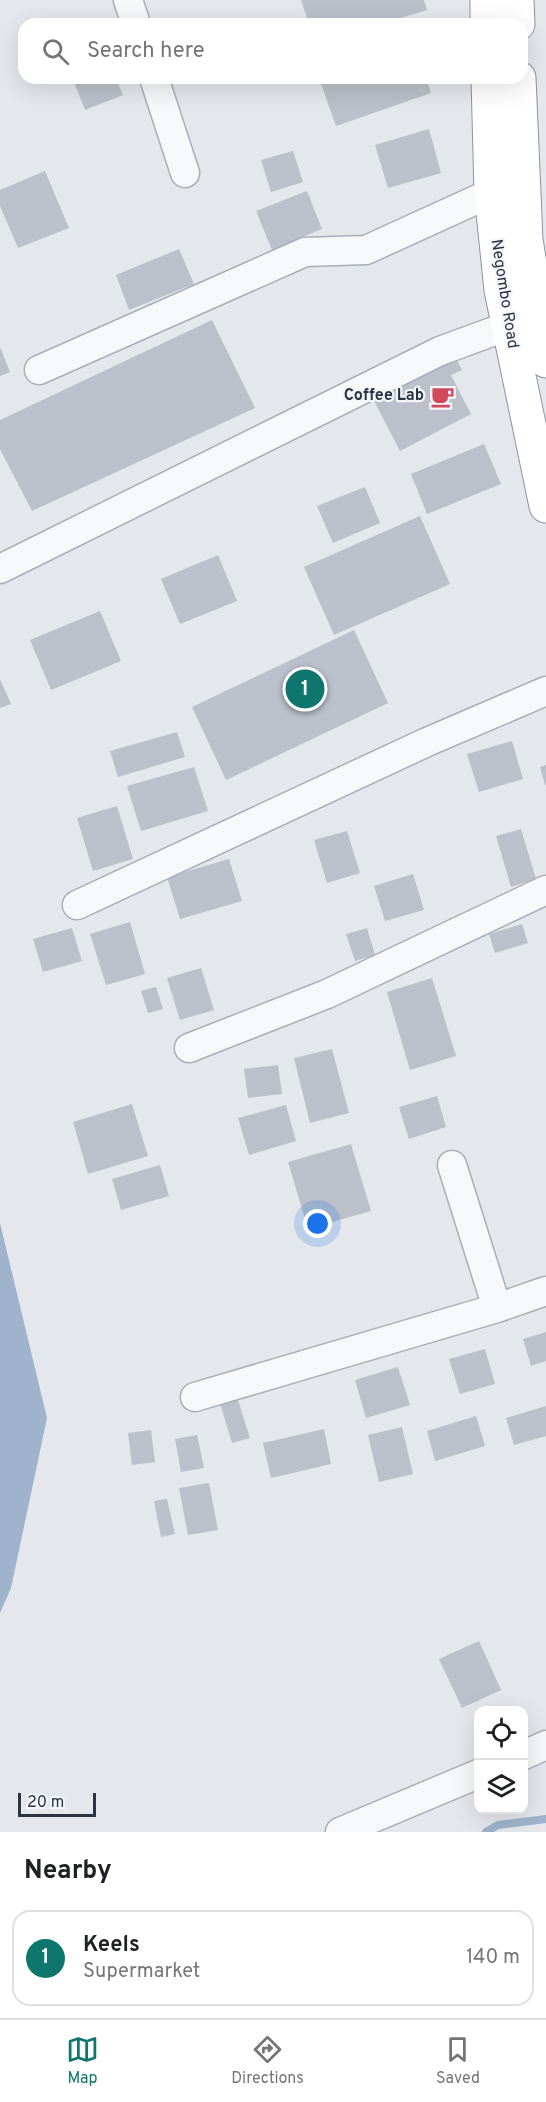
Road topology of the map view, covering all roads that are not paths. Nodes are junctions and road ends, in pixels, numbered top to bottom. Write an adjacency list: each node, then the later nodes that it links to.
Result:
1 (128, 0): 4 (street)
2 (487, 0): 5 (highway)
3 (517, 0): 6 (highway)
4 (134, 18)
5 (487, 18)
6 (518, 18)
7 (156, 84): 10 (street)
8 (488, 84): 11 (highway, Negombo Road)
9 (519, 84): 13 (highway, Negombo Road)
10 (185, 173)
11 (491, 193): 12 (highway, Negombo Road); 14 (street)
12 (508, 326): 15 (highway, Negombo Road); 16 (street)
13 (546, 361)
14 (39, 370)
15 (546, 506)
16 (0, 569)
17 (546, 691): 19 (street)
18 (546, 890): 20 (street)
19 (77, 905)
20 (189, 1048)
21 (452, 1165): 23 (street)
22 (546, 1291): 23 (street)
23 (497, 1308): 24 (street)
24 (195, 1397)
25 (546, 1745): 26 (street)
26 (528, 1753)
27 (474, 1776): 28 (street)
28 (340, 1832)

